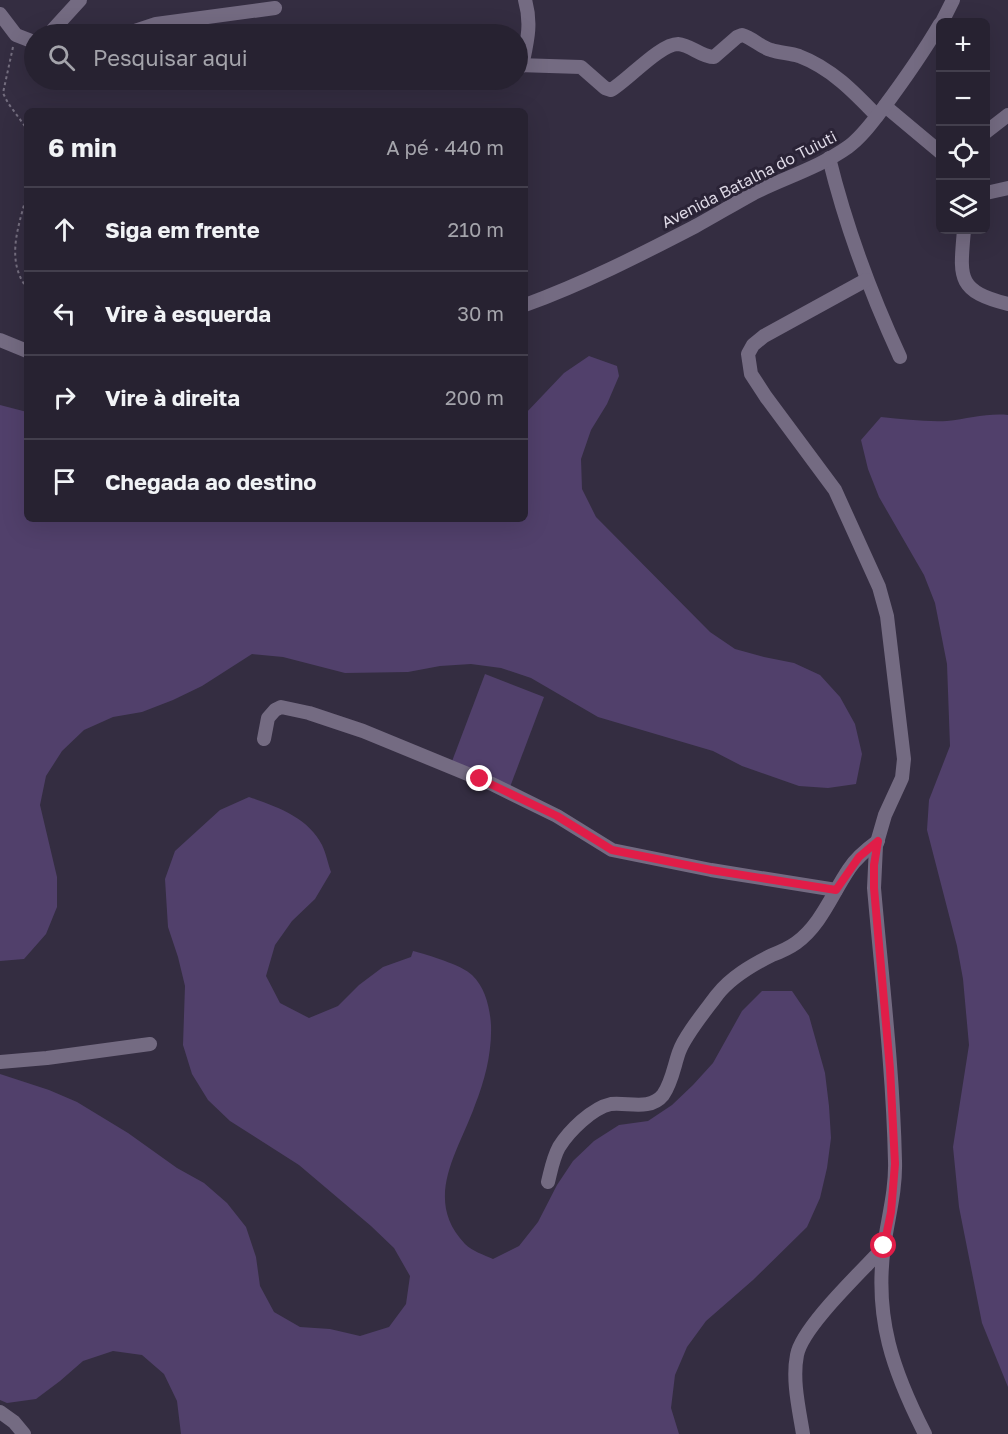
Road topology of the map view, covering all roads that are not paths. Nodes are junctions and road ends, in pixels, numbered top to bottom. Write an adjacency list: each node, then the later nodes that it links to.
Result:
1 (80, 0): 7 (street)
2 (525, 0): 10 (street)
3 (953, 0): 6 (street, Avenida Batalha do Tuiuti)
4 (275, 8): 8 (street)
5 (0, 14): 11 (street)
6 (944, 18)
7 (58, 24)
8 (156, 24)
9 (936, 31): 13 (street, Avenida Batalha do Tuiuti)
10 (528, 38)
11 (24, 39)
12 (528, 66): 13 (street)
13 (881, 111): 16 (street); 17 (street, Avenida Batalha do Tuiuti)
14 (1008, 115): 15 (street)
15 (990, 129)
16 (936, 149)
17 (829, 158): 21 (street); 22 (street, Avenida Batalha do Tuiuti)
18 (1008, 188): 19 (street)
19 (990, 192)
20 (964, 234): 23 (street)
21 (866, 280): 26 (street); 28 (street)
22 (528, 303)
23 (1008, 304)
24 (0, 340): 25 (street)
25 (24, 350)
26 (900, 357)
27 (264, 739): 29 (street)
28 (878, 841): 29 (street); 33 (street)
29 (836, 890): 32 (street)
30 (150, 1044): 31 (street)
31 (0, 1062)
32 (548, 1182)
33 (884, 1246): 36 (street); 37 (street)
34 (0, 1412): 35 (street)
35 (24, 1434)
36 (803, 1434)
37 (925, 1434)

